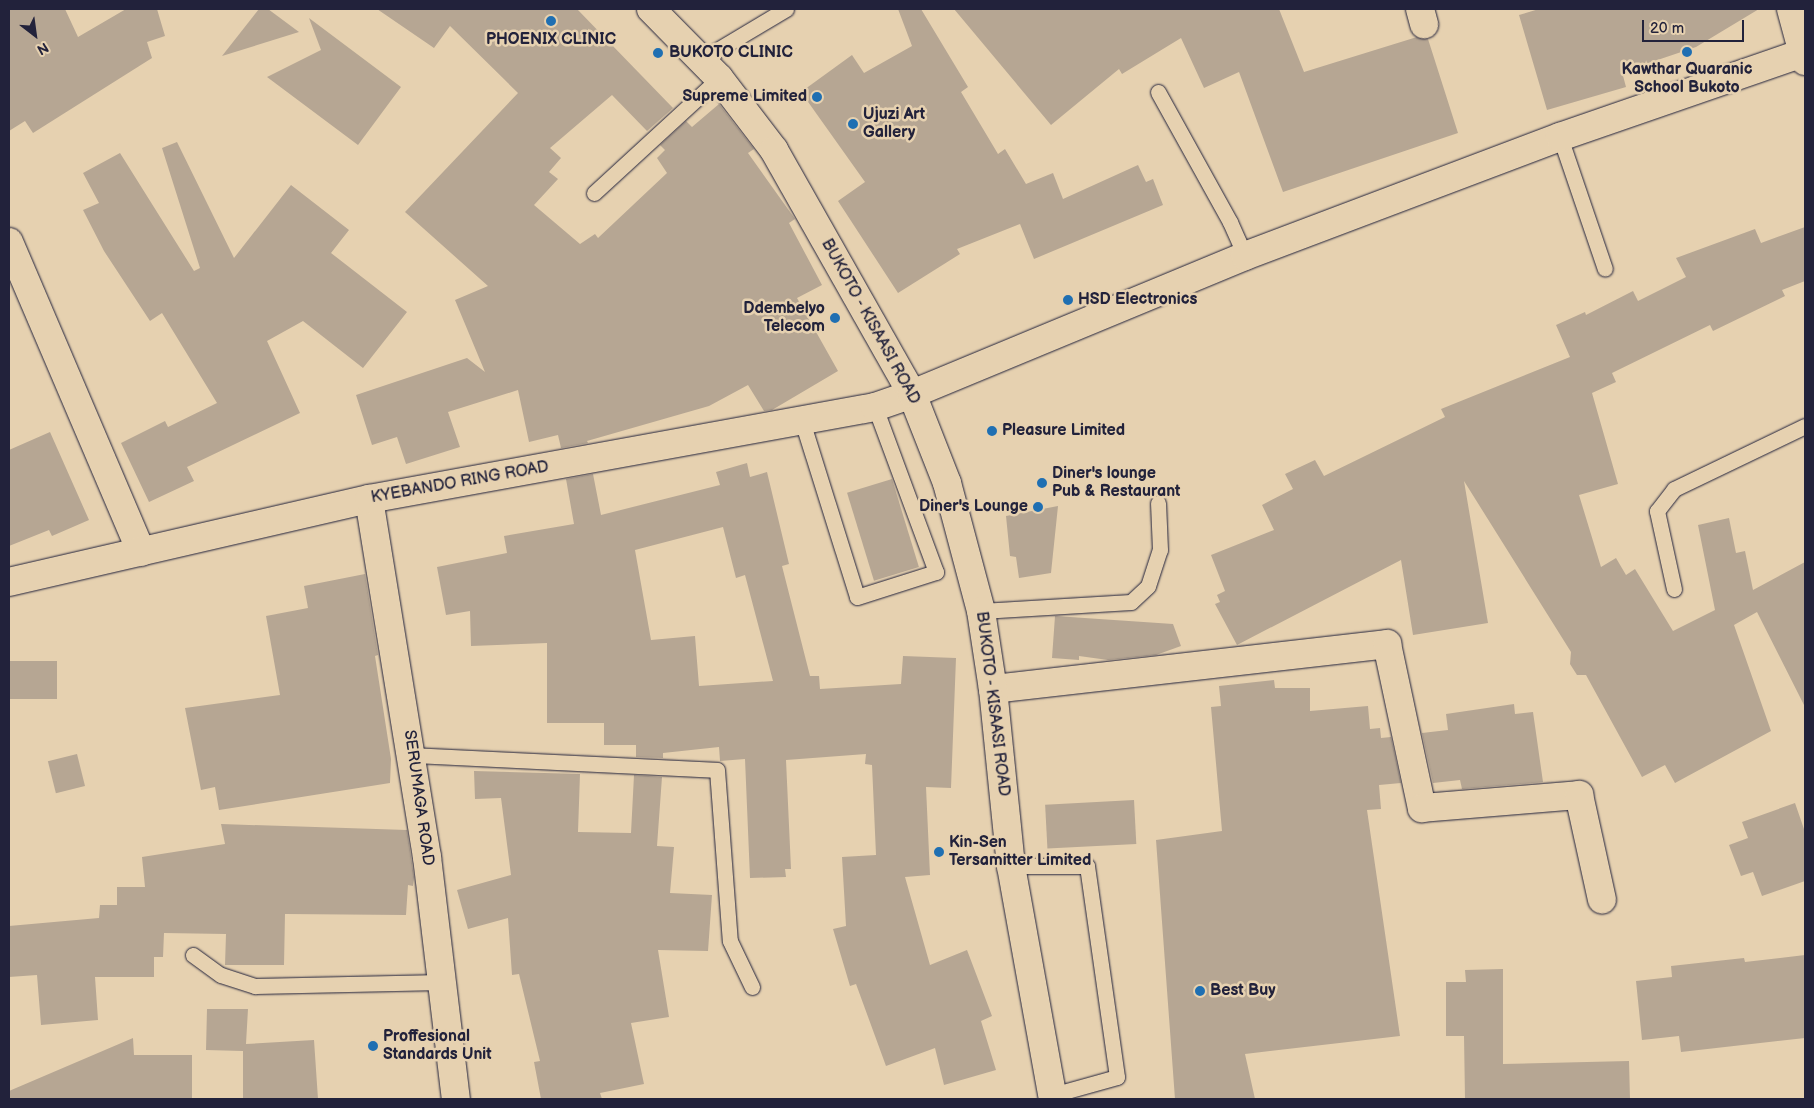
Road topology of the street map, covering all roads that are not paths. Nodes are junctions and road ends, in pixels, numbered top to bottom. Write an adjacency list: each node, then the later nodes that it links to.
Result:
1 (651, 9): 5 (street, BUKOTO - KISAASI ROAD)
2 (786, 9): 5 (lane)
3 (1790, 9): 4 (street)
4 (1805, 55): 7 (street, KYEBANDO RING ROAD)
5 (711, 68): 8 (lane); 12 (street, BUKOTO - KISAASI ROAD)
6 (1158, 92): 10 (lane)
7 (1560, 137): 10 (street, KYEBANDO RING ROAD); 11 (lane)
8 (594, 194)
9 (9, 242): 18 (street)
10 (1245, 256): 12 (street, KYEBANDO RING ROAD)
11 (1605, 269)
12 (912, 394): 13 (street, KYEBANDO RING ROAD); 21 (street, BUKOTO - KISAASI ROAD)
13 (875, 407): 14 (street, KYEBANDO RING ROAD); 14 (lane)
14 (802, 420): 16 (street, KYEBANDO RING ROAD)
15 (1805, 426): 20 (lane)
16 (369, 499): 18 (street, KYEBANDO RING ROAD); 23 (street, SERUMAGA ROAD)
17 (1158, 503): 21 (lane)
18 (141, 552): 19 (street, KYEBANDO RING ROAD)
19 (9, 582)
20 (1674, 589)
21 (981, 611): 22 (street, BUKOTO - KISAASI ROAD)
22 (993, 688): 24 (street, BUKOTO - KISAASI ROAD); 25 (street)
23 (412, 755): 27 (street, SERUMAGA ROAD); 28 (lane)
24 (1011, 866): 29 (street, BUKOTO - KISAASI ROAD); 29 (lane)
25 (1602, 900)
26 (193, 955): 27 (lane)
27 (442, 982): 30 (street, SERUMAGA ROAD)
28 (752, 987)
29 (1052, 1097)
30 (456, 1099)

